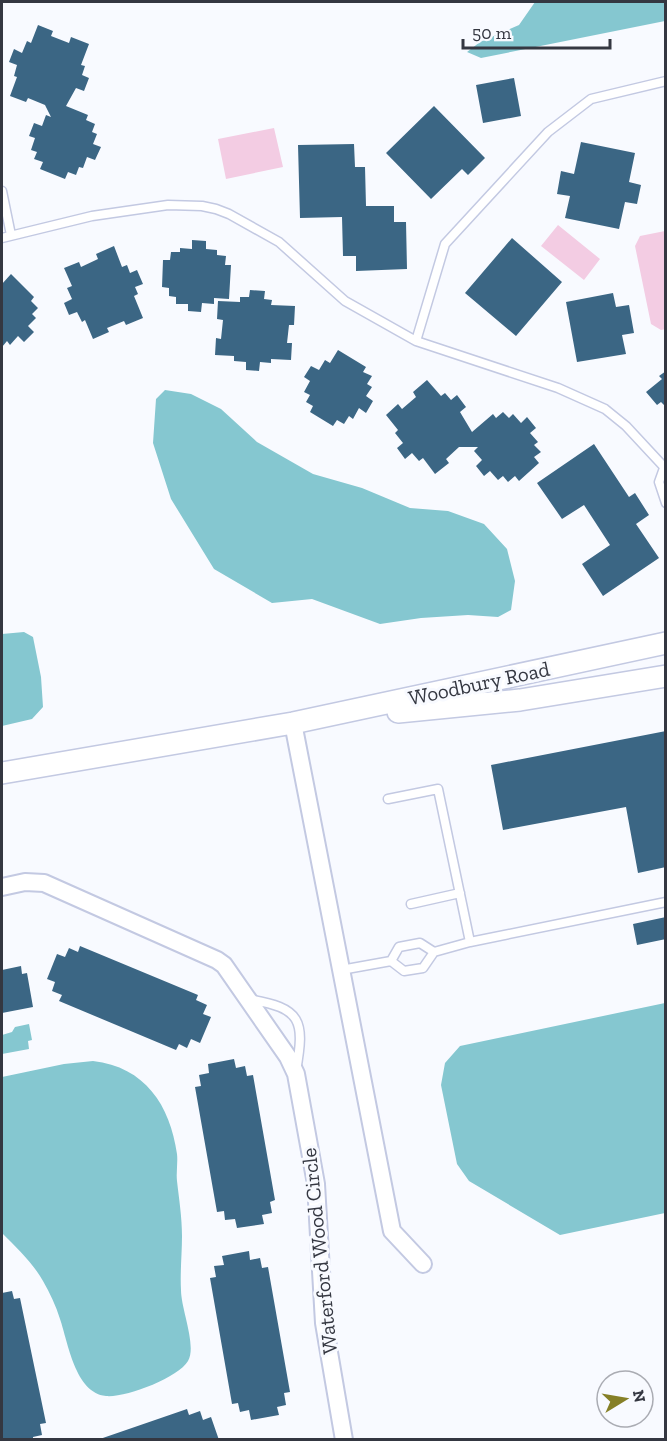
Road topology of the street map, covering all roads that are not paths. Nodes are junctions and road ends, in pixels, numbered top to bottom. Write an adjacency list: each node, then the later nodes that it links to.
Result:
1 (666, 81): 5 (lane)
2 (2, 191): 3 (lane)
3 (11, 235): 4 (lane); 5 (lane)
4 (2, 238)
5 (416, 342): 6 (lane)
6 (665, 468): 7 (lane)
7 (666, 503)
8 (666, 643): 10 (street, Woodbury Road)
9 (666, 676): 10 (street, Woodbury Road)
10 (293, 723): 11 (street, Woodbury Road); 20 (street)
11 (2, 773)
12 (388, 799): 14 (lane)
13 (2, 887): 21 (street, Waterford Wood Circle)
14 (460, 893): 16 (lane); 17 (lane)
15 (666, 902): 17 (lane)
16 (411, 904)
17 (470, 942): 18 (lane)
18 (434, 952): 19 (lane); 19 (lane)
19 (391, 961): 20 (lane)
20 (340, 970): 23 (street)
21 (248, 999): 22 (street, Waterford Wood Circle); 22 (lane)
22 (296, 1074): 24 (street, Waterford Wood Circle)
23 (423, 1264)
24 (344, 1440)

